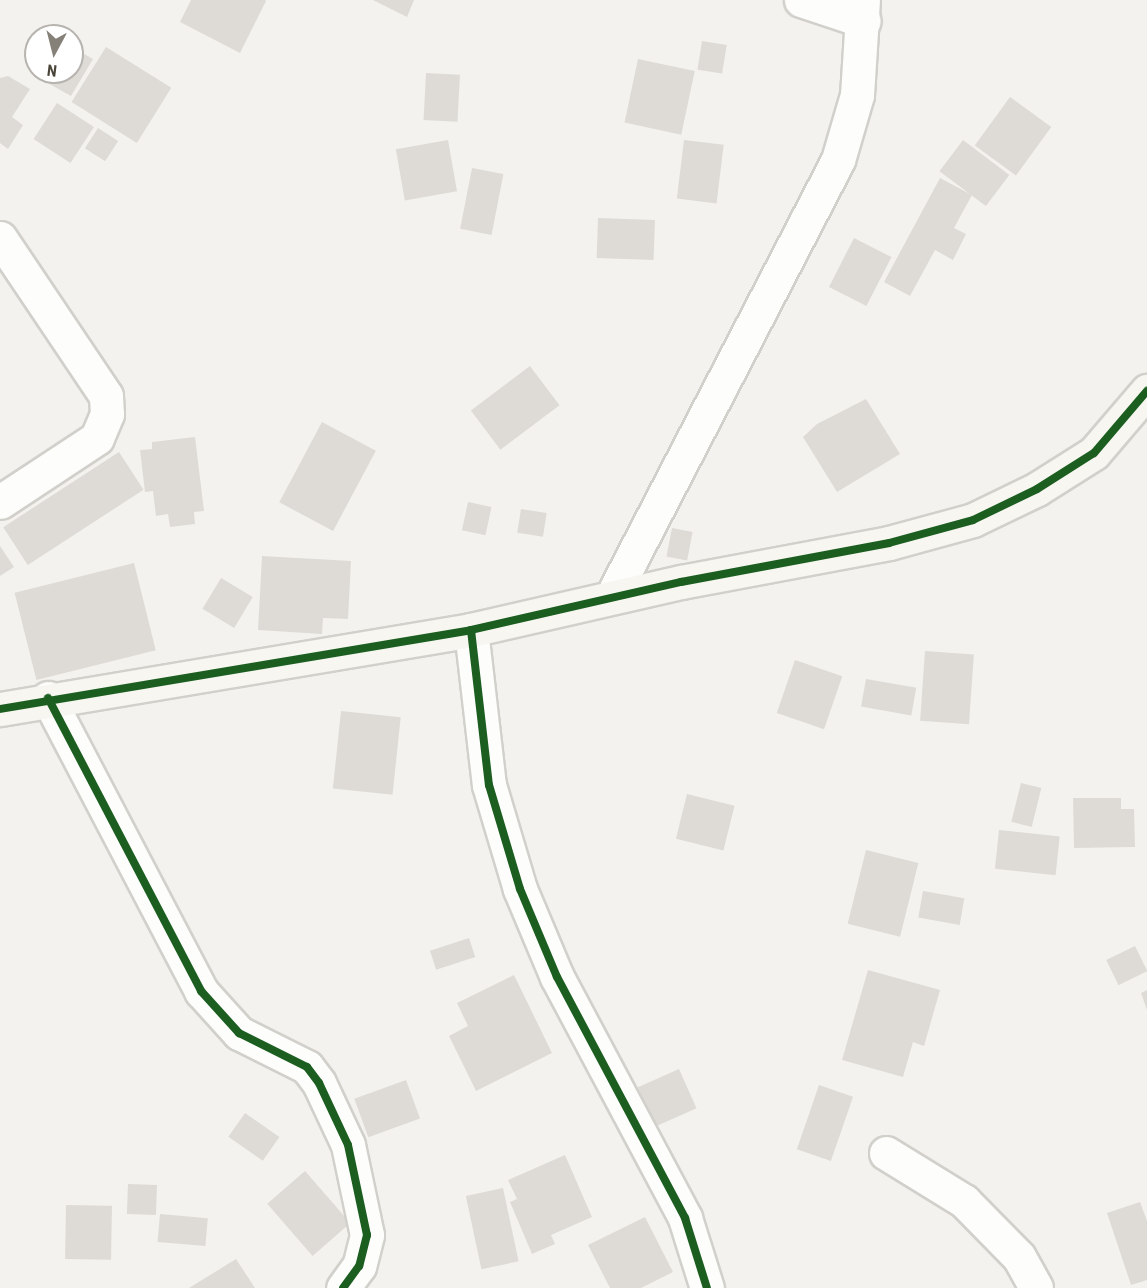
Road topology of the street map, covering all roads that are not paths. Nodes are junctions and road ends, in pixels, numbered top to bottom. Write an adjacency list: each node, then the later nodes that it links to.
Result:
1 (801, 0): 2 (street)
2 (863, 11): 6 (street)
3 (0, 238): 5 (street)
4 (1147, 391): 6 (street)
5 (0, 502)
6 (612, 596): 7 (street)
7 (471, 630): 8 (street); 12 (street)
8 (48, 698): 9 (street); 11 (street)
9 (0, 708)
10 (886, 1153): 13 (street)
11 (343, 1288)
12 (707, 1288)
13 (1036, 1288)

